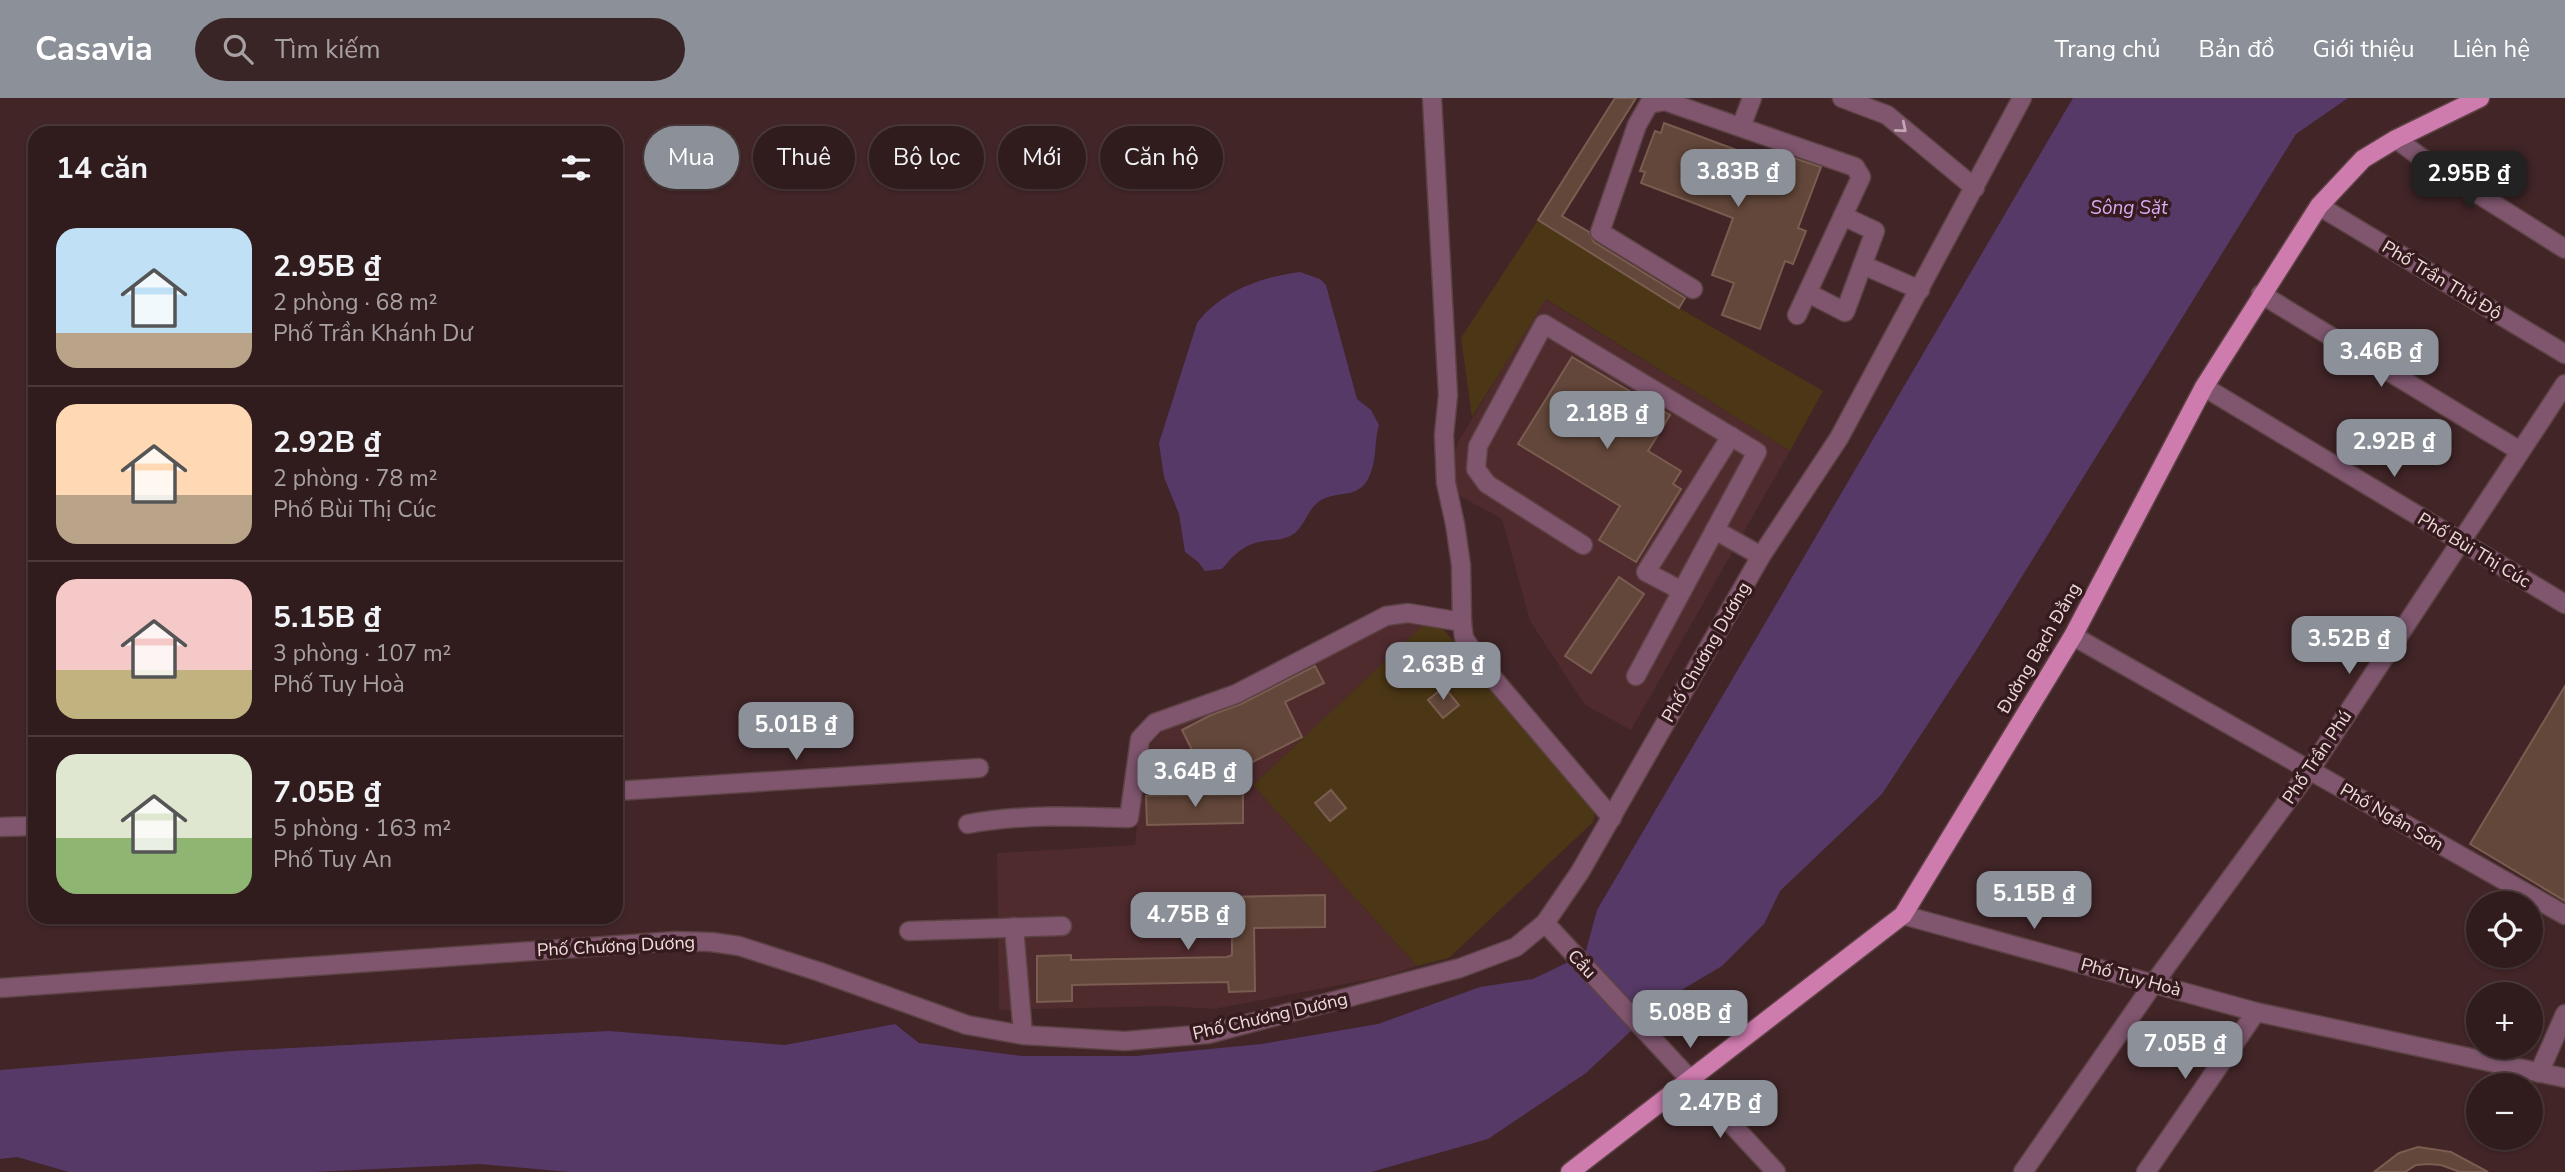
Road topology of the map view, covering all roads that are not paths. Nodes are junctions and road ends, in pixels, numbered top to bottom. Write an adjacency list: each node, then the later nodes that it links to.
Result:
1 (1432, 98): 29 (street)
2 (1752, 98): 6 (street)
3 (1842, 98): 8 (street, one-way to 8)
4 (2022, 98): 8 (street, Phố Chương Dương)
5 (2480, 98): 7 (main road, Đường Bạch Đằng)
6 (1741, 127): 10 (street); 13 (street)
7 (2396, 139): 9 (main road, Đường Bạch Đằng); 11 (street)
8 (1975, 188): 14 (street, Phố Chương Dương)
9 (2319, 206): 16 (main road, Đường Bạch Đằng); 18 (street, Phố Trần Thủ Độ)
10 (1843, 216): 12 (street); 15 (street)
11 (2565, 249)
12 (1863, 265): 14 (street); 15 (street)
13 (1693, 289)
14 (1920, 290): 26 (street, Phố Chương Dương)
15 (1808, 293): 17 (street)
16 (2261, 294): 20 (main road, Đường Bạch Đằng); 22 (street)
17 (1797, 315)
18 (2565, 354)
19 (2565, 384): 22 (street, Phố Trần Phú)
20 (2204, 387): 24 (street, Phố Bùi Thị Cúc); 30 (main road, Đường Bạch Đằng)
21 (1731, 436): 23 (street); 25 (street); 27 (street)
22 (2520, 452): 24 (street, Phố Trần Phú)
23 (1715, 530): 26 (street); 27 (street)
24 (2460, 541): 28 (street, Phố Bùi Thị Cúc); 33 (street, Phố Trần Phú)
25 (1583, 545)
26 (1761, 556): 35 (street, Phố Chương Dương)
27 (1682, 591): 31 (street)
28 (2565, 604)
29 (1462, 622): 35 (street); 36 (street)
30 (2073, 636): 33 (street, Phố Ngân Sơn); 39 (main road, Đường Bạch Đằng)
31 (1636, 676)
32 (979, 768): 34 (street)
33 (2310, 770): 40 (street, Phố Ngân Sơn); 45 (street, Phố Trần Phú)
34 (623, 791)
35 (1612, 818): 41 (street, Phố Chương Dương)
36 (968, 824)
37 (28, 826): 38 (street)
38 (0, 827)
39 (1903, 915): 45 (street, Phố Tuy Hoà); 53 (main road, Đường Bạch Đằng)
40 (2565, 915)
41 (1545, 923): 49 (street, Phố Chương Dương); 53 (street, Cầu)
42 (1062, 926): 43 (street)
43 (1014, 927): 44 (street); 49 (street)
44 (909, 931)
45 (2154, 983): 47 (street, Phố Tuy Hoà); 56 (street, Phố Trần Phú)
46 (0, 988): 49 (street, Phố Chương Dương)
47 (2256, 1012): 50 (street, Phố Tuy Hoà); 57 (street)
48 (2565, 1014): 50 (street)
49 (1023, 1035)
50 (2539, 1073)
51 (2543, 1074): 52 (street, Phố Tuy Hoà)
52 (2565, 1078)
53 (1691, 1081): 54 (main road, Đường Bạch Đằng); 55 (street, Cầu)
54 (1570, 1172)
55 (1776, 1172)
56 (2023, 1172)
57 (2146, 1172)

